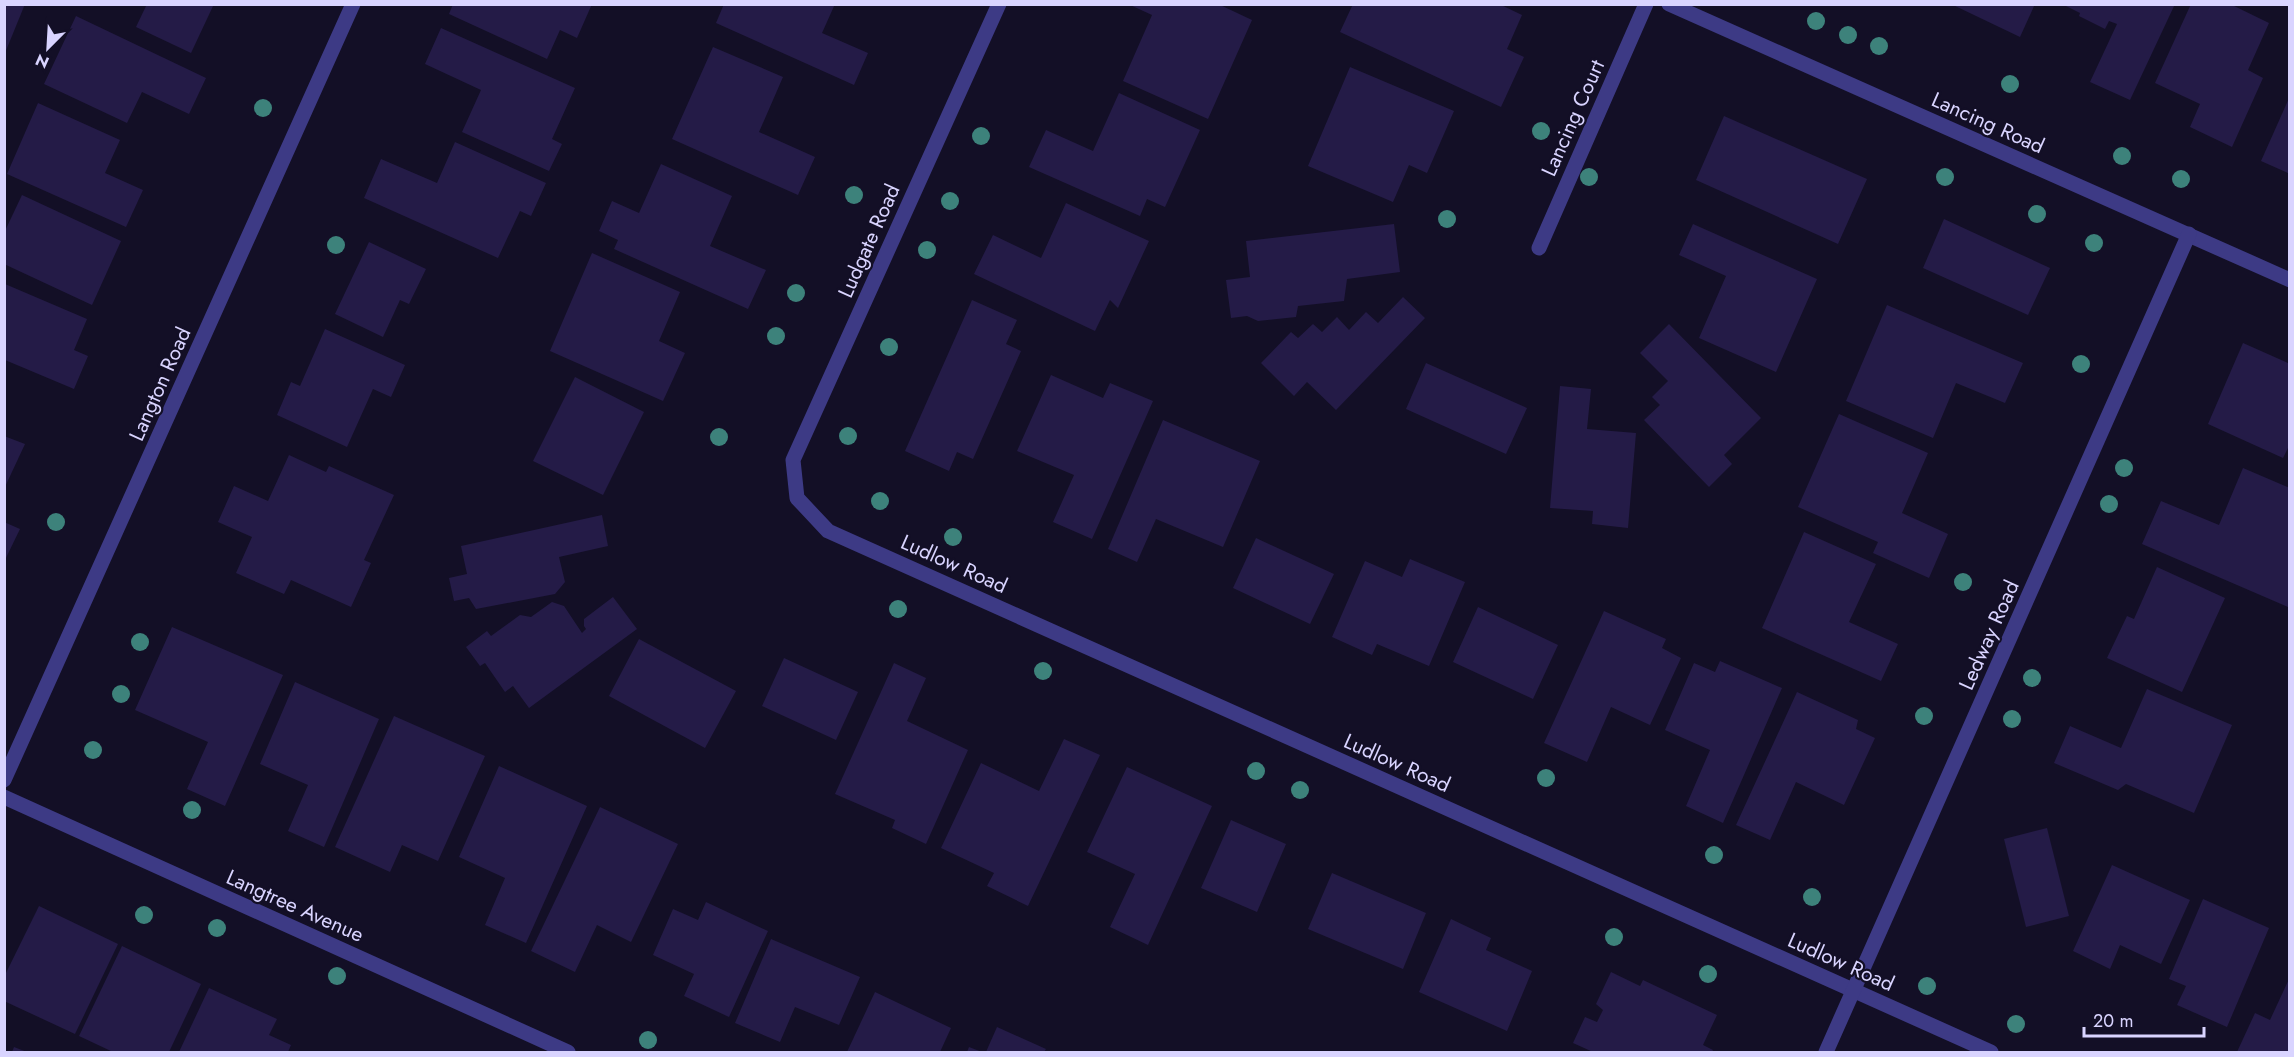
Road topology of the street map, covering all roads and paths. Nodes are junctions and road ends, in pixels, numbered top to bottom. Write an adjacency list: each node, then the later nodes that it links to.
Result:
1 (353, 4): 9 (street, Langton Road)
2 (999, 4): 8 (street, Ludgate Road)
3 (1646, 4): 6 (street, Lancing Court)
4 (1669, 4): 5 (street, Lancing Road)
5 (2189, 234): 7 (street, Lancing Road); 11 (street, Ledway Road)
6 (1539, 248)
7 (2289, 280)
8 (797, 498): 11 (street, Ludlow Road)
9 (4, 780)
10 (4, 797): 12 (street, Langtree Avenue)
11 (1854, 991): 13 (street, Ledway Road); 14 (street, Ludlow Road)
12 (568, 1053)
13 (1826, 1053)
14 (1991, 1053)

